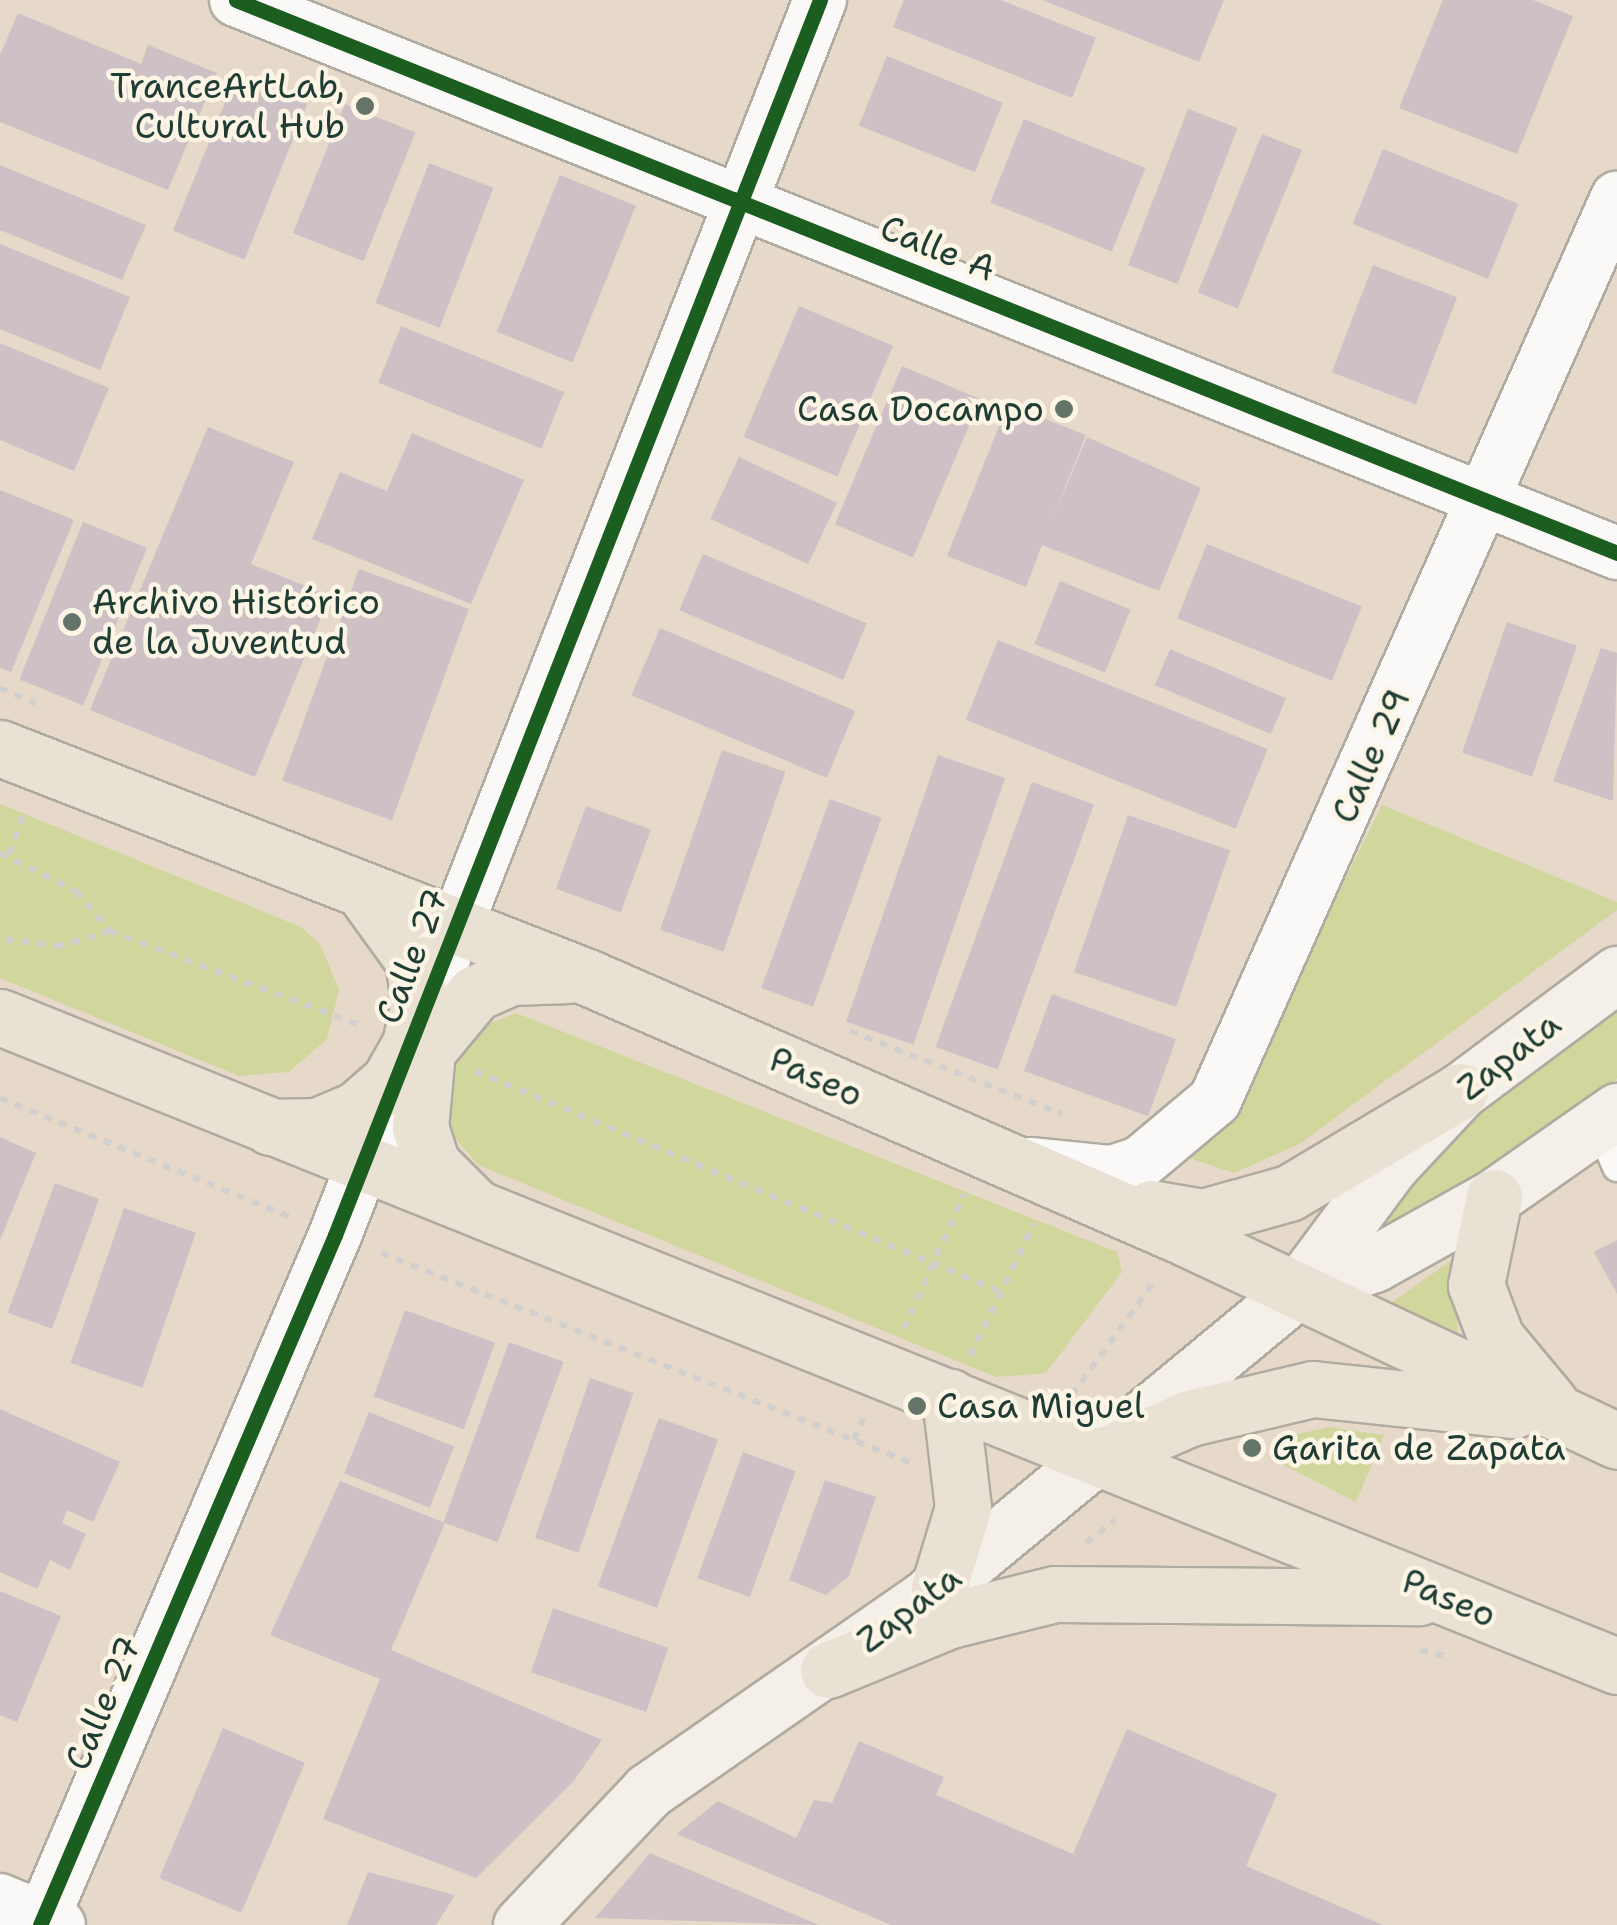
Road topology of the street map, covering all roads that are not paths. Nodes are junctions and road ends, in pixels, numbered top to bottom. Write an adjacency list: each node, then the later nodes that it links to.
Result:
1 (236, 0): 4 (street, Calle A)
2 (820, 0): 4 (street, Calle 27)
3 (1617, 198): 5 (street, Calle 29)
4 (740, 200): 5 (street, Calle A); 9 (street, Calle 27)
5 (1487, 502): 6 (street, Calle A); 17 (street, Calle 29)
6 (1617, 554)
7 (0, 748): 8 (main road, Paseo)
8 (364, 892): 9 (main road, Paseo); 13 (main road)
9 (454, 928): 11 (main road, Paseo); 13 (street, Calle 27)
10 (1617, 974): 14 (main road, Zapata)
11 (587, 977): 13 (main road); 17 (main road, Paseo)
12 (0, 1017): 15 (main road, Paseo)
13 (418, 1048): 15 (main road); 18 (street, Calle 27); 20 (main road)
14 (1460, 1091): 17 (main road); 21 (main road, Zapata)
15 (270, 1127): 18 (main road, Paseo)
16 (1611, 1134): 19 (main road, Zapata)
17 (1016, 1165): 21 (main road, Paseo)
18 (364, 1166): 20 (main road, Paseo); 30 (street, Calle 27)
19 (1494, 1197): 21 (main road, Zapata); 23 (main road)
20 (496, 1220): 22 (main road, Paseo)
21 (1298, 1290): 23 (main road, Paseo); 25 (main road, Zapata)
22 (950, 1397): 25 (main road, Paseo); 26 (main road)
23 (1562, 1416): 24 (main road, Paseo); 25 (main road)
24 (1617, 1441)
25 (1100, 1457): 26 (main road, Zapata); 27 (main road, Paseo)
26 (939, 1587): 29 (main road, Zapata)
27 (1452, 1598): 28 (main road, Paseo); 29 (main road)
28 (1617, 1666)
29 (828, 1670): 31 (main road, Zapata)
30 (36, 1917)
31 (521, 1925)

